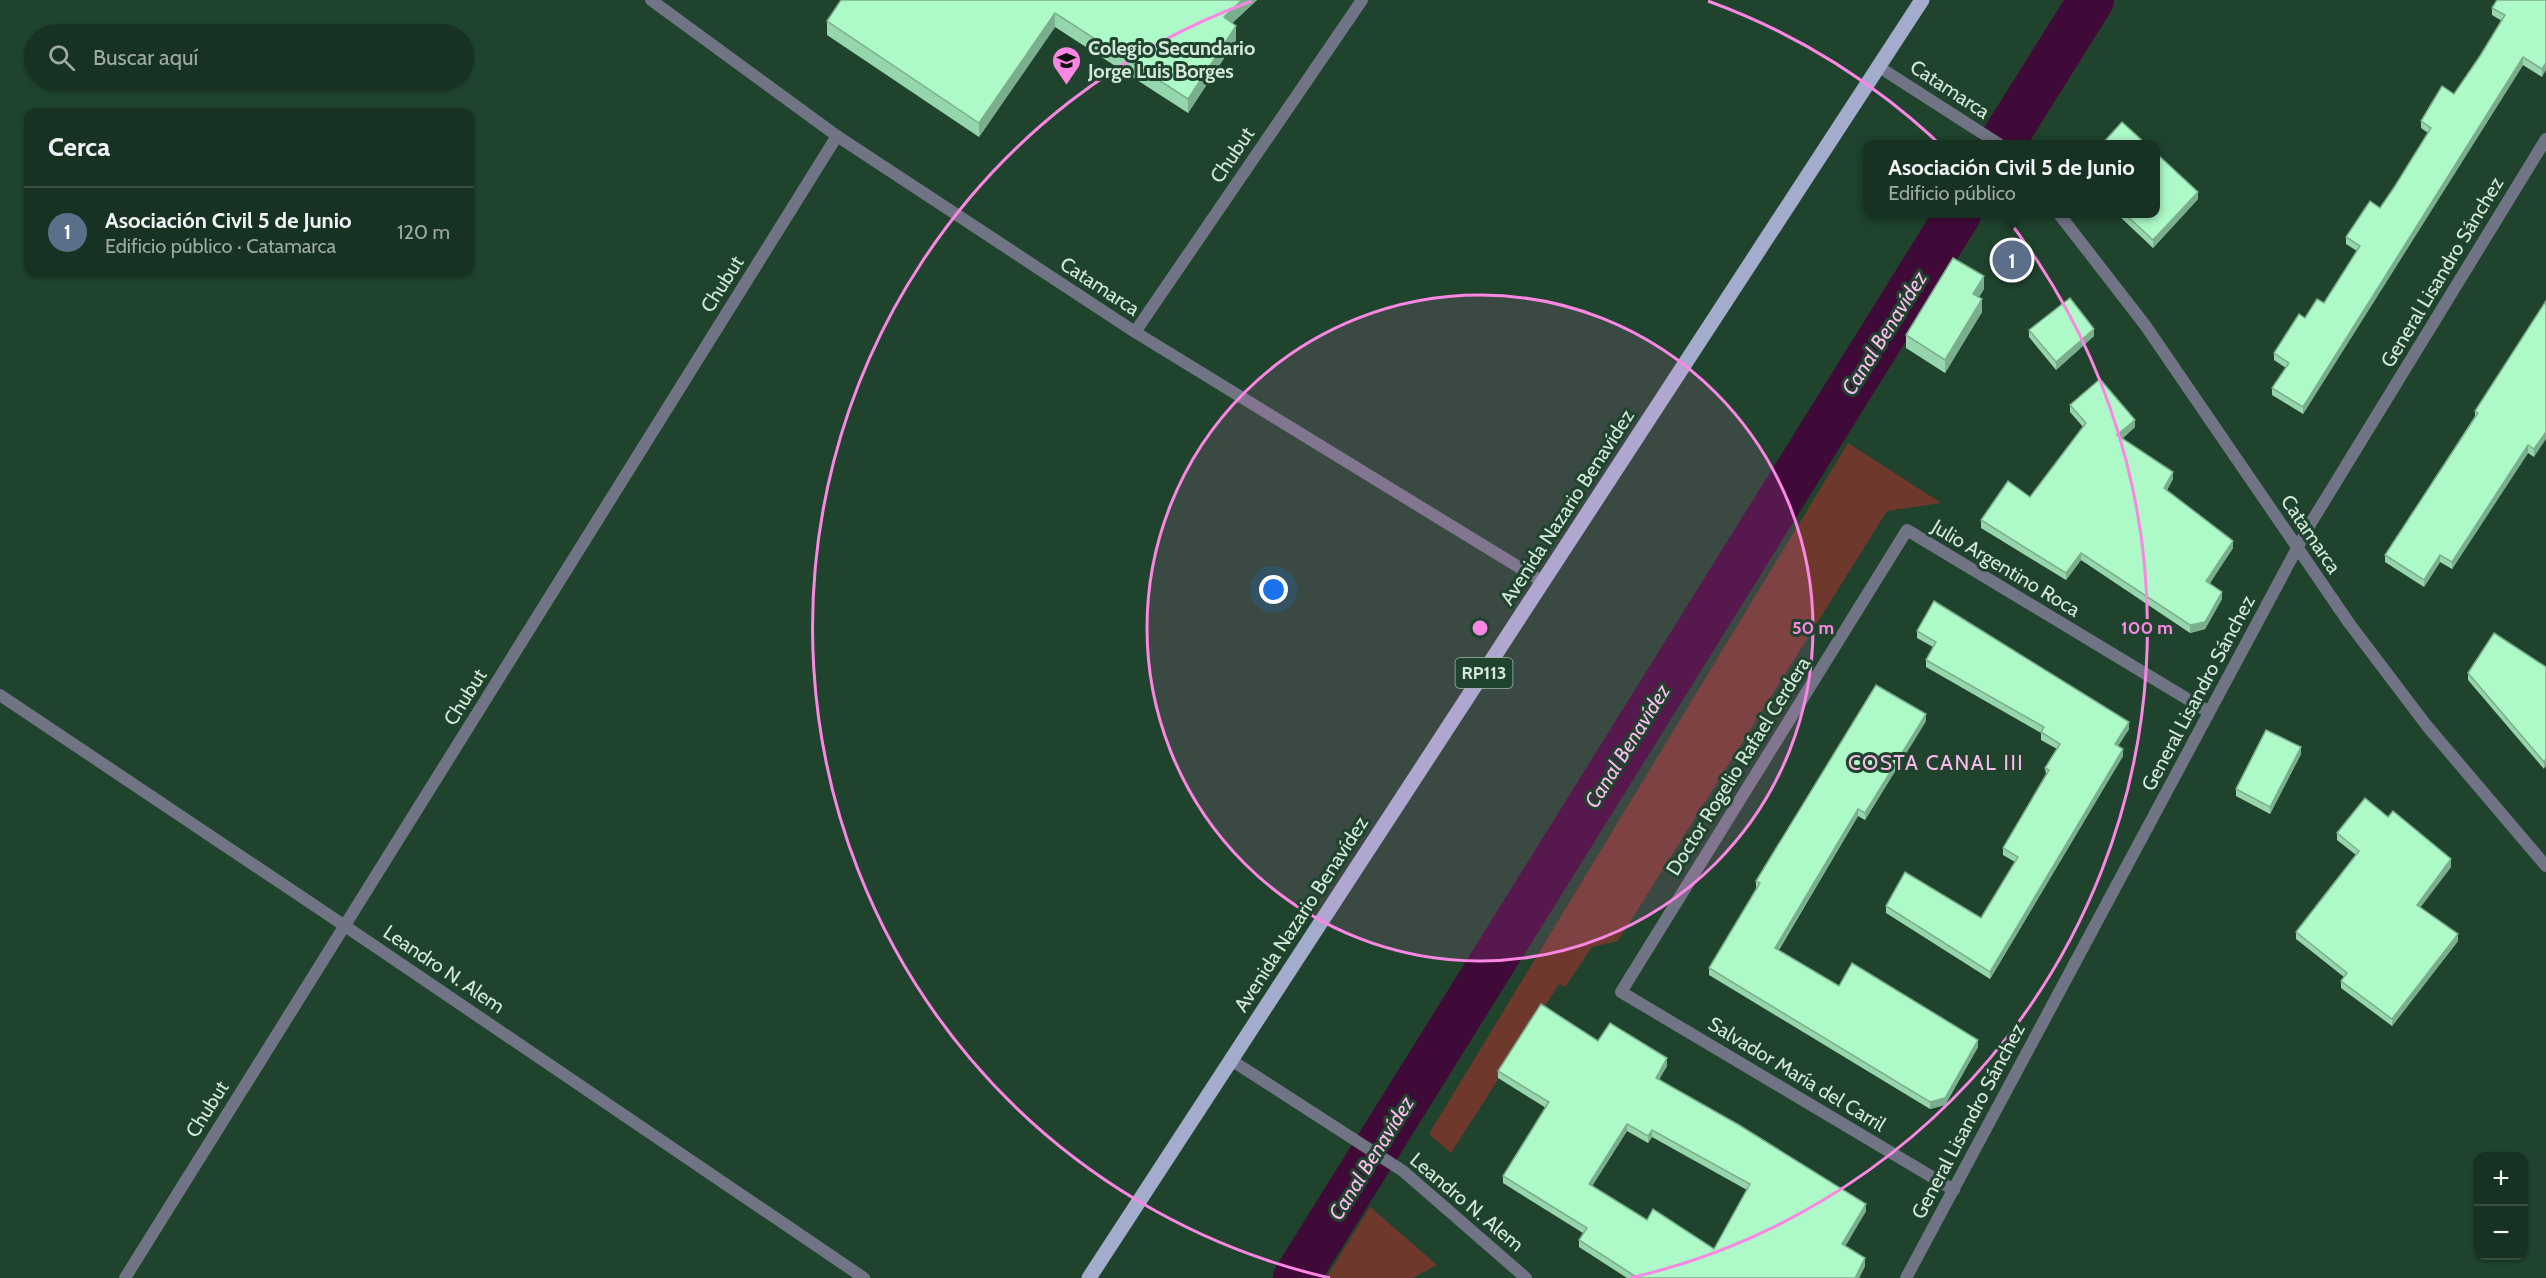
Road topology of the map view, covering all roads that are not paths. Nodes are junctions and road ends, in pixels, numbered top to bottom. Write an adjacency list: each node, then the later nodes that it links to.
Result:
1 (651, 0): 5 (street, Catamarca)
2 (1362, 0): 9 (street, Chubut)
3 (1922, 0): 4 (main road, Avenida Nazario Benavídez / RP113)
4 (1879, 67): 7 (street, Catamarca); 12 (main road, Avenida Nazario Benavídez / RP113)
5 (837, 136): 9 (street, Catamarca); 16 (street, Chubut)
6 (2546, 139): 11 (street, General Lisandro Sánchez)
7 (1993, 140)
8 (2063, 218): 11 (street, Catamarca)
9 (1135, 332): 12 (street, Catamarca)
10 (1907, 530): 14 (street, Julio Argentino Roca); 17 (street, Doctor Rogelio Rafael Cerdera)
11 (2297, 548): 14 (street, General Lisandro Sánchez); 15 (street, Catamarca)
12 (1543, 582): 18 (main road, Avenida Nazario Benavídez / RP113)
13 (0, 696): 16 (street, Leandro N. Alem)
14 (2209, 712): 19 (street, General Lisandro Sánchez)
15 (2546, 866)
16 (345, 926): 20 (street, Chubut); 21 (street, Leandro N. Alem)
17 (1621, 992): 19 (street, Salvador María del Carril)
18 (1231, 1060): 22 (main road, Avenida Nazario Benavídez / RP113); 23 (street, Leandro N. Alem)
19 (1954, 1190): 24 (street, General Lisandro Sánchez)
20 (125, 1278)
21 (864, 1278)
22 (1089, 1278)
23 (1526, 1278)
24 (1906, 1278)

